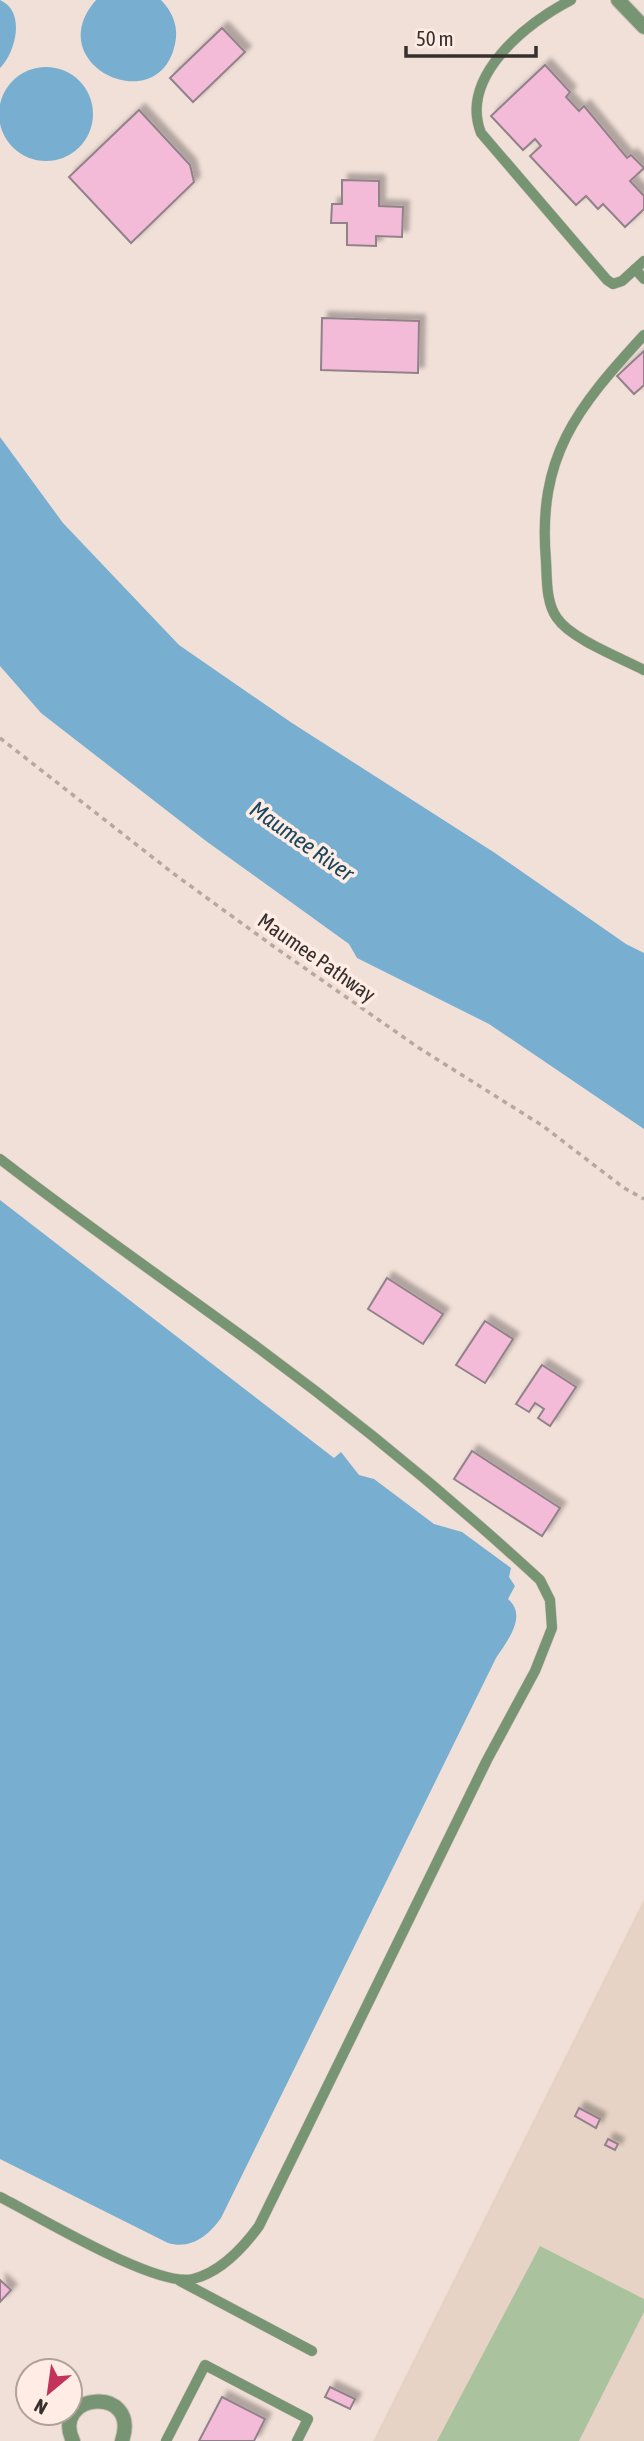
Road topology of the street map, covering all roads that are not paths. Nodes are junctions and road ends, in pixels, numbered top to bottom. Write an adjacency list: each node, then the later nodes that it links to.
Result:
1 (571, 0): 5 (lane)
2 (618, 0): 3 (street)
3 (644, 27)
4 (644, 261): 5 (lane)
5 (635, 270): 6 (lane)
6 (644, 279)
7 (644, 335): 8 (lane)
8 (644, 670)
9 (0, 1158): 11 (lane)
10 (0, 2197): 11 (lane)
11 (176, 2279): 12 (lane)
12 (312, 2351)
13 (73, 2441): 14 (street)
14 (123, 2441)
15 (166, 2441): 16 (lane)
16 (297, 2441)

